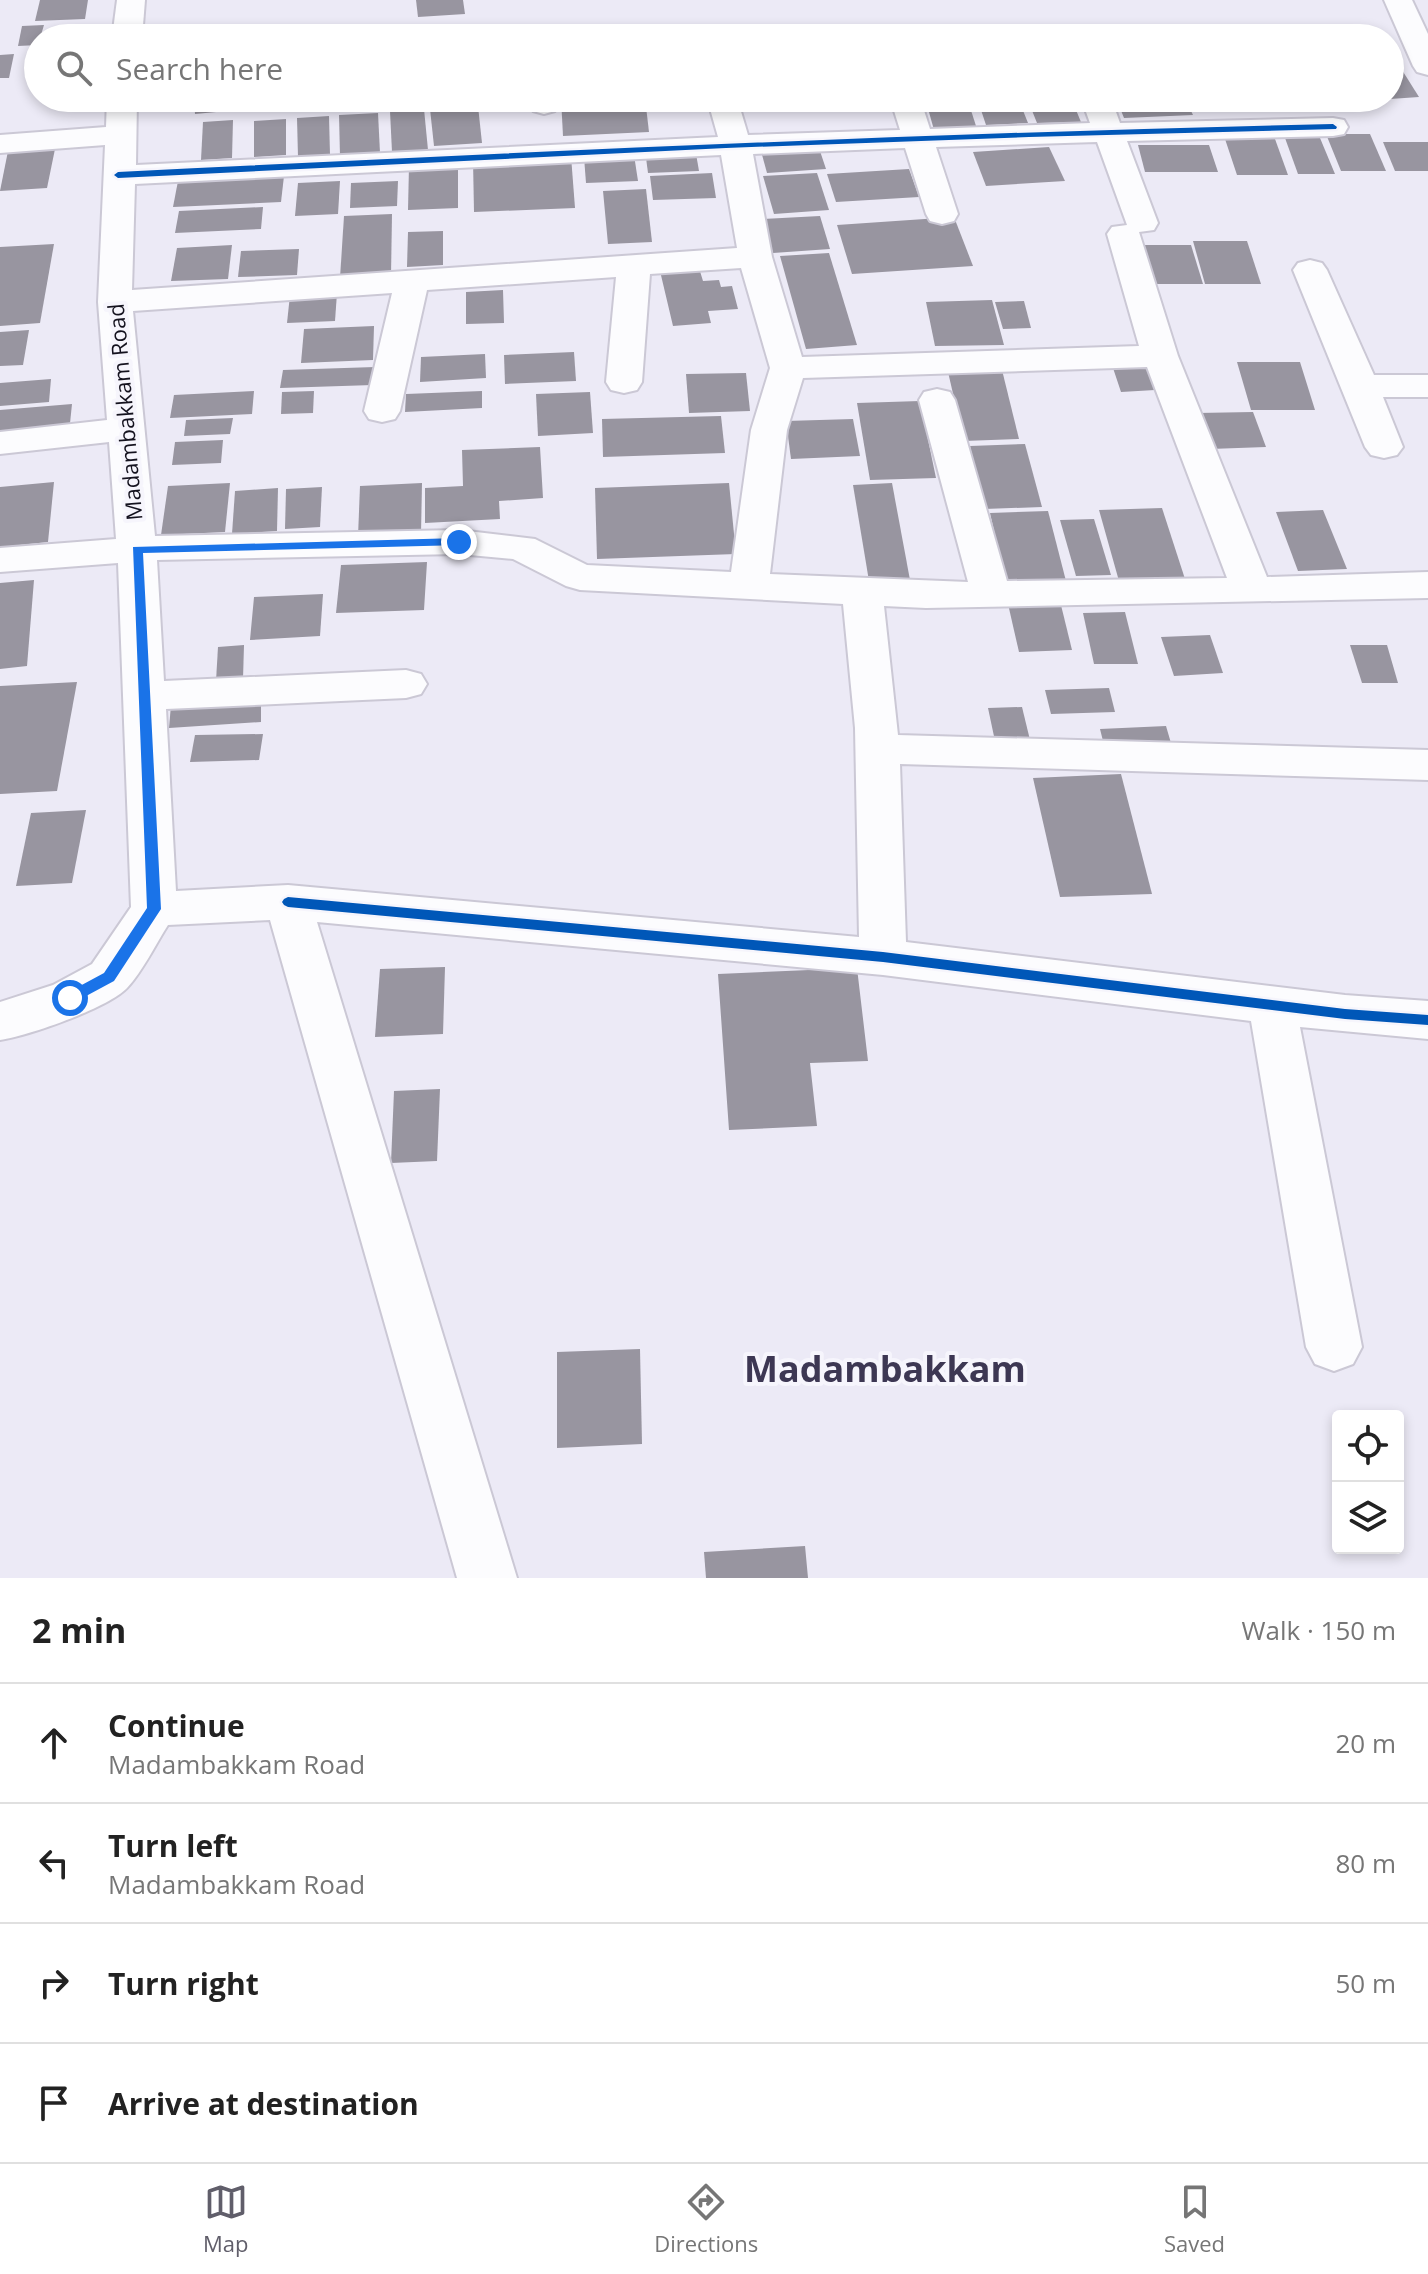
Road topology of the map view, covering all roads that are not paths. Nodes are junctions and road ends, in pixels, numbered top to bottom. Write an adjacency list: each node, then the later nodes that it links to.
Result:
1 (131, 0): 3 (street)
2 (1398, 0): 4 (street)
3 (128, 24)
4 (1428, 66)
5 (726, 112): 12 (street)
6 (909, 112): 11 (street)
7 (1102, 112): 10 (street)
8 (120, 116): 13 (street); 14 (street, Madambakkam Road)
9 (1333, 127): 10 (street)
10 (1109, 131): 11 (street); 21 (street)
11 (916, 137): 12 (street); 15 (street)
12 (735, 143): 14 (street); 16 (street)
13 (0, 144)
14 (118, 175): 20 (street, Madambakkam Road)
15 (942, 214)
16 (755, 257): 17 (street); 22 (street)
17 (634, 265): 19 (street); 23 (street)
18 (1310, 270): 24 (street)
19 (412, 282): 20 (street); 27 (street)
20 (115, 302): 28 (street, Madambakkam Road)
21 (1160, 356): 22 (street); 35 (street)
22 (788, 368): 33 (street)
23 (624, 382)
24 (1361, 386): 25 (street); 30 (street)
25 (1428, 386)
26 (937, 400): 37 (street)
27 (382, 411)
28 (126, 429): 29 (street); 31 (street, Madambakkam Road)
29 (0, 443)
30 (1384, 447)
31 (137, 550): 32 (street); 33 (street); 39 (street, Madambakkam Road)
32 (0, 560)
33 (749, 585): 36 (street)
34 (1428, 585): 35 (street)
35 (1252, 590): 37 (street)
36 (862, 592): 37 (street); 40 (street)
37 (991, 594)
38 (406, 684): 39 (street)
39 (144, 696): 43 (street, Madambakkam Road)
40 (877, 749): 41 (street); 44 (street)
41 (1428, 765)
42 (288, 902): 43 (street); 44 (street); 49 (street)
43 (154, 909): 47 (street)
44 (883, 957): 45 (street)
45 (1272, 1004): 46 (street); 48 (street)
46 (1428, 1020)
47 (0, 1021)
48 (1334, 1347)
49 (487, 1578)

